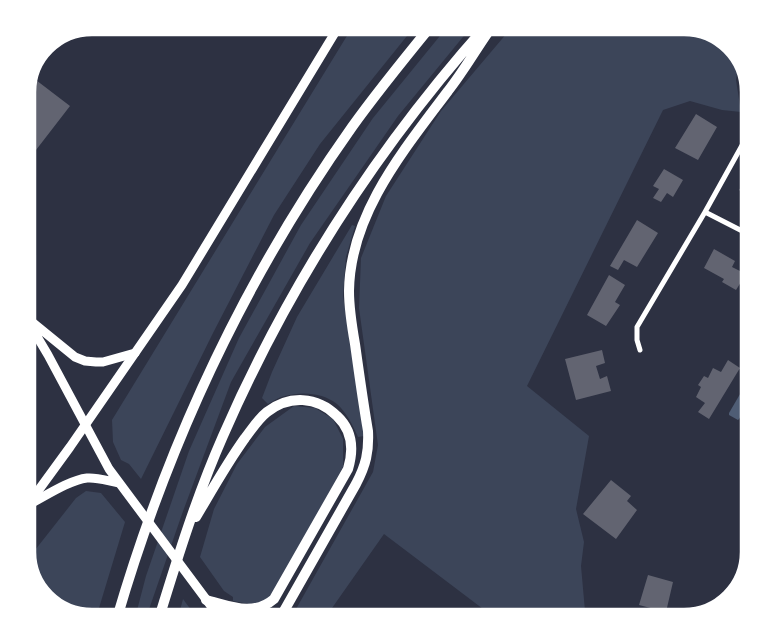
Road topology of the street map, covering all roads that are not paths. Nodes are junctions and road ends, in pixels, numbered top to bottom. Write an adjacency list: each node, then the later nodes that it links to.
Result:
1 (333, 35): 11 (main road)
2 (424, 35): 19 (highway)
3 (478, 35): 16 (highway)
4 (486, 35): 23 (highway)
5 (741, 149): 6 (street)
6 (705, 212): 7 (street); 10 (street)
7 (741, 230)
8 (35, 325): 11 (main road)
9 (35, 333): 12 (main road)
10 (640, 350)
11 (135, 353): 12 (main road)
12 (85, 426): 13 (main road); 14 (main road)
13 (118, 483): 15 (main road); 18 (main road)
14 (35, 495)
15 (35, 502)
16 (184, 537): 17 (highway); 18 (highway)
17 (170, 581): 20 (highway); 21 (highway)
18 (206, 600): 22 (main road)
19 (120, 609)
20 (162, 609)
21 (167, 609)
22 (213, 609)
23 (285, 609)

